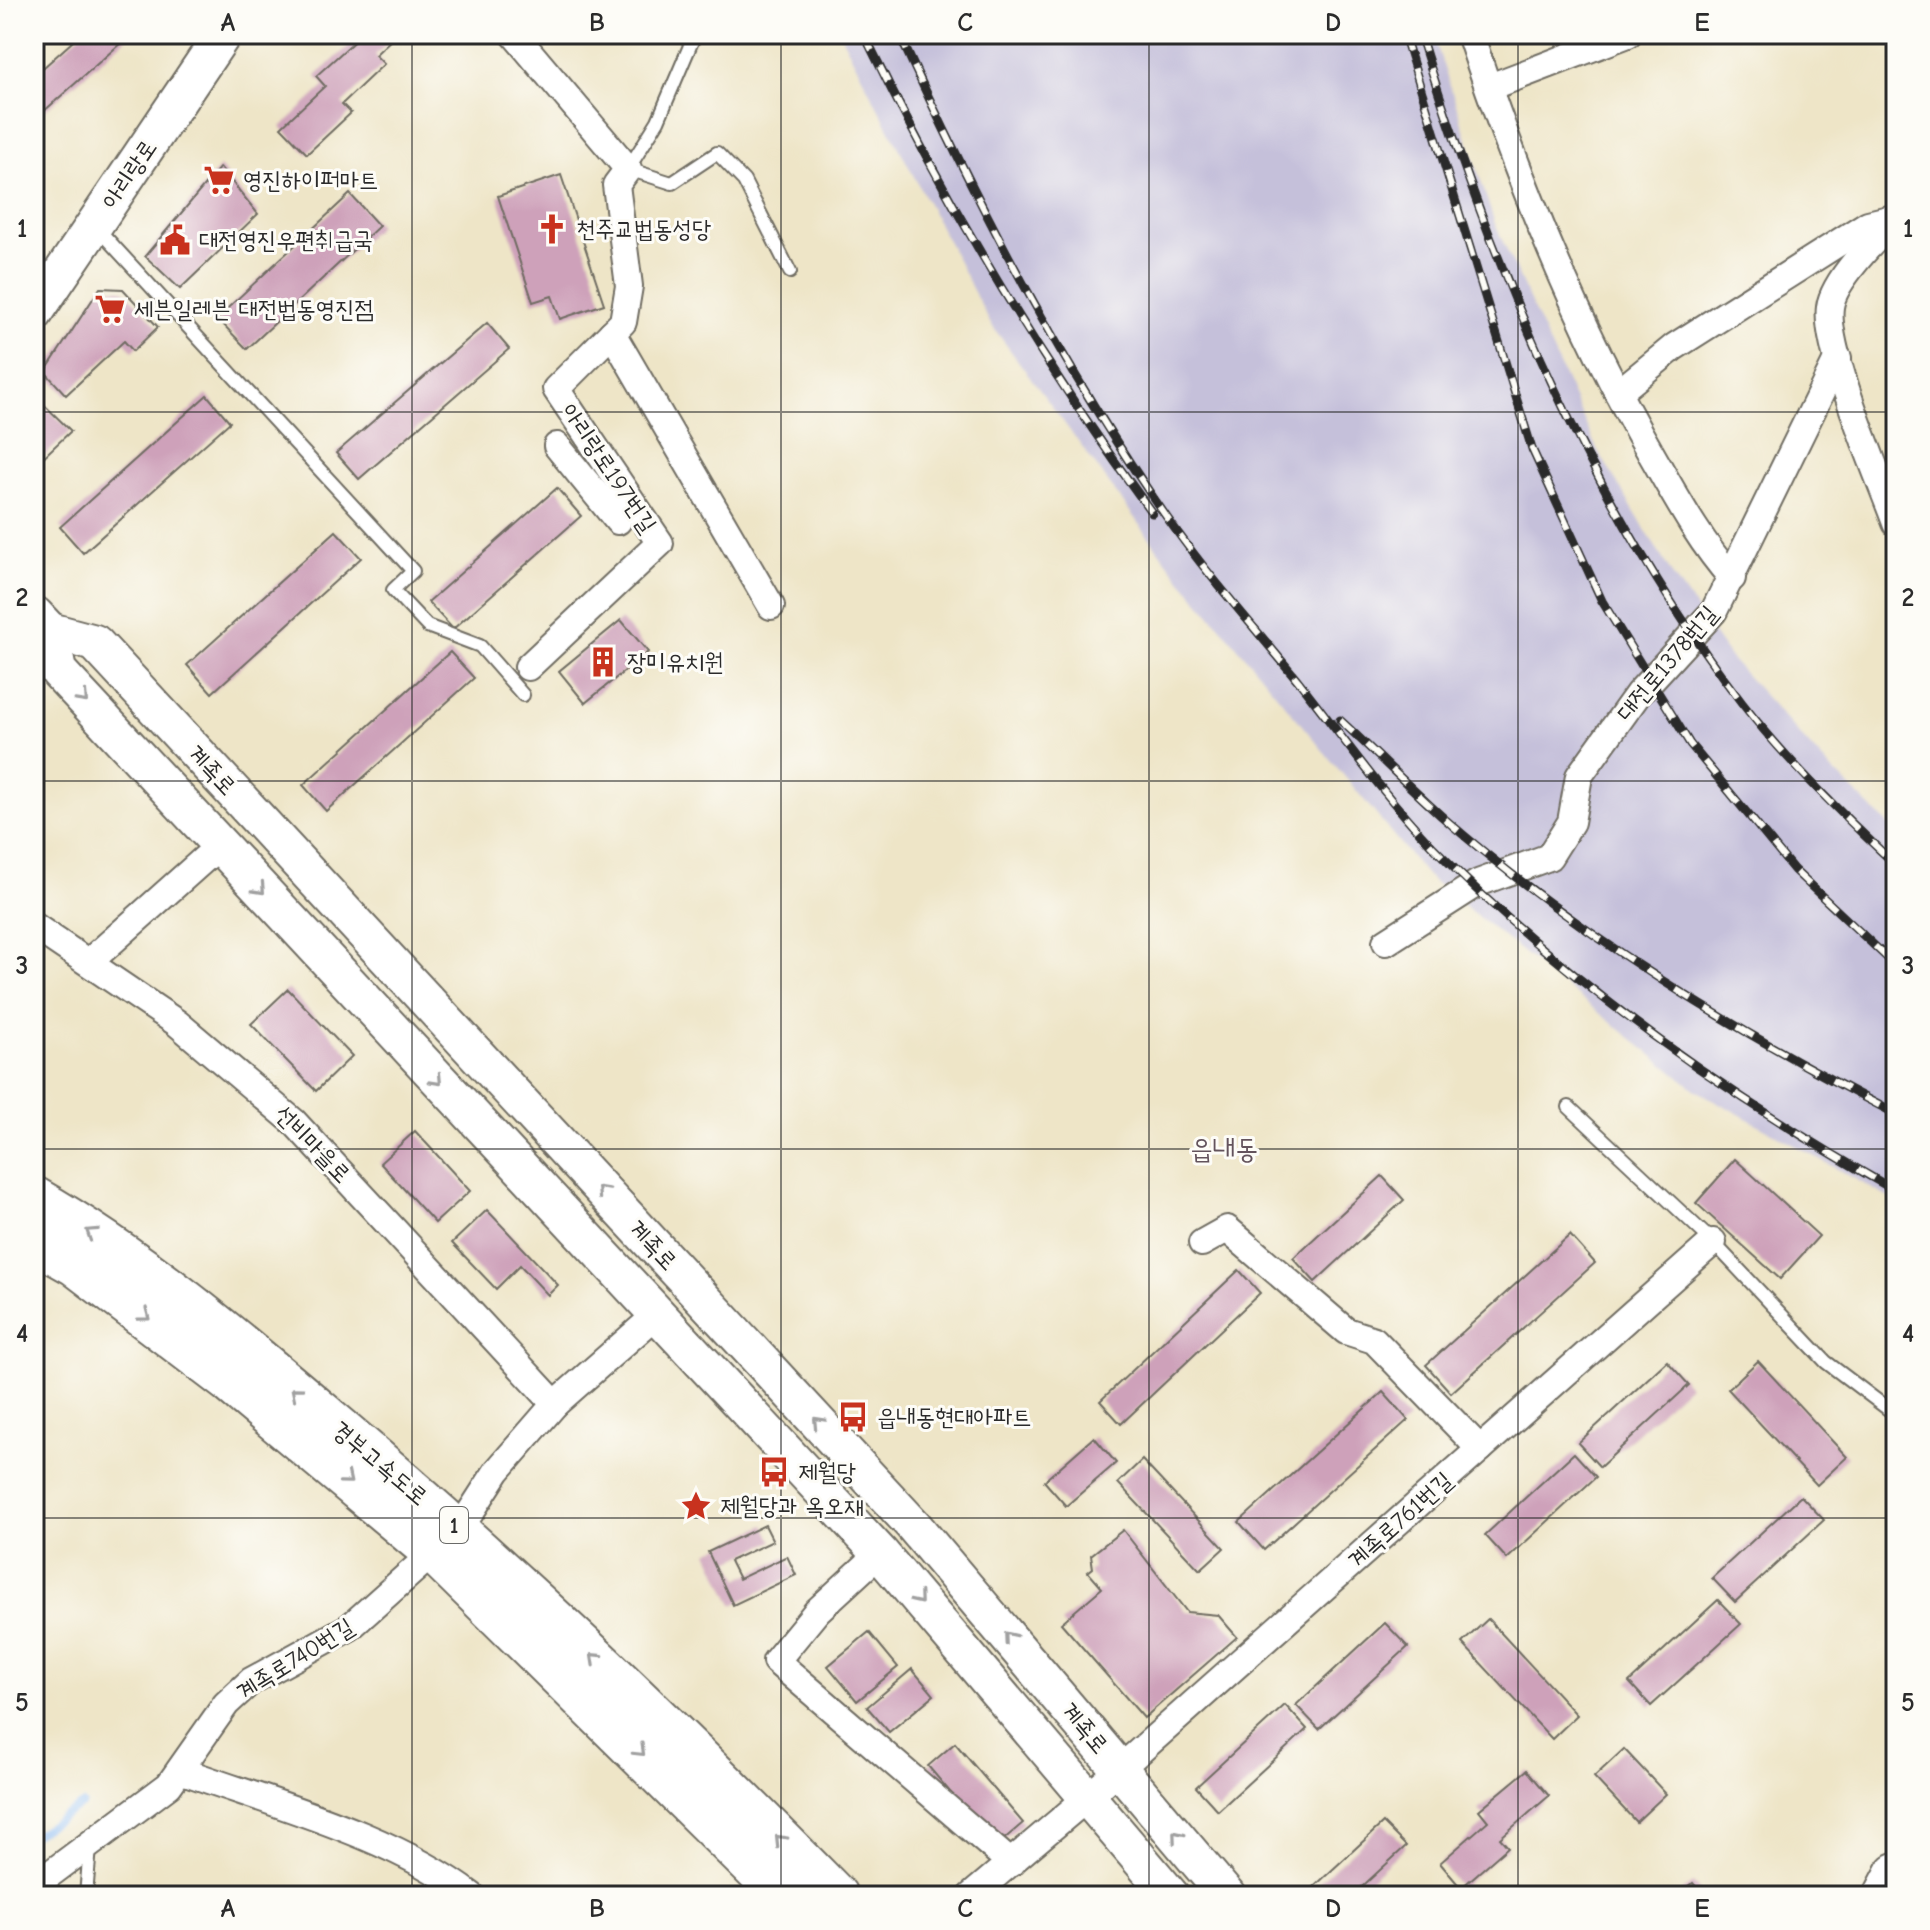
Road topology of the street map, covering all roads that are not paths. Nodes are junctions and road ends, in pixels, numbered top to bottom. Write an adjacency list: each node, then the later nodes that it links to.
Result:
1 (223, 34): 9 (main road, 아리랑로)
2 (514, 34): 7 (street)
3 (695, 34): 7 (lane)
4 (1470, 34): 6 (street)
5 (1628, 34): 6 (street)
6 (1490, 87): 14 (street)
7 (628, 169): 10 (lane); 12 (street, 아리랑로197번길)
8 (1896, 219): 13 (street); 14 (street)
9 (95, 226): 11 (main road, 아리랑로); 22 (lane)
10 (790, 272)
11 (34, 314)
12 (612, 333): 19 (street); 21 (street, 아리랑로197번길)
13 (1838, 358): 17 (street); 18 (street, 대전로1378번길)
14 (1618, 393): 18 (street)
15 (557, 446): 16 (street)
16 (618, 521)
17 (1896, 523)
18 (1732, 578): 25 (street, 대전로1378번길)
19 (771, 606)
20 (42, 623): 23 (main road, 계족로, one-way to 23); 39 (main road, 계족로, one-way to 20)
21 (528, 667)
22 (523, 695)
23 (220, 845): 26 (street); 32 (main road, 계족로, one-way to 32)
24 (34, 926): 26 (street, 선비마을로)
25 (1386, 942)
26 (89, 962): 33 (street, 선비마을로)
27 (1569, 1107): 30 (lane)
28 (34, 1199): 49 (highway, 경부고속도로 / 1, one-way to 28)
29 (34, 1240): 48 (highway, 경부고속도로 / 1, one-way to 48)
30 (1713, 1242): 34 (lane); 35 (street, 계족로761번길)
31 (1202, 1243): 35 (street)
32 (655, 1316): 33 (street); 37 (main road, 계족로)
33 (555, 1404): 36 (street)
34 (1896, 1415)
35 (1480, 1449): 39 (street, 계족로761번길)
36 (468, 1516)
37 (880, 1553): 41 (main road, 계족로, one-way to 41); 43 (street)
38 (425, 1560): 40 (street, 계족로740번길)
39 (1120, 1769): 41 (street, 계족로761번길); 52 (main road, 계족로, one-way to 39)
40 (180, 1770): 42 (street, 계족로740번길); 47 (street)
41 (1087, 1798): 43 (street, 계족로761번길); 51 (main road, 계족로)
42 (90, 1845): 45 (street, 계족로740번길); 46 (lane)
43 (1011, 1863): 50 (street, 계족로761번길)
44 (1896, 1873): 53 (main road)
45 (34, 1886)
46 (86, 1896)
47 (472, 1896)
48 (784, 1896)
49 (835, 1896)
50 (971, 1896)
51 (1171, 1896)
52 (1227, 1896)
53 (1884, 1896)

